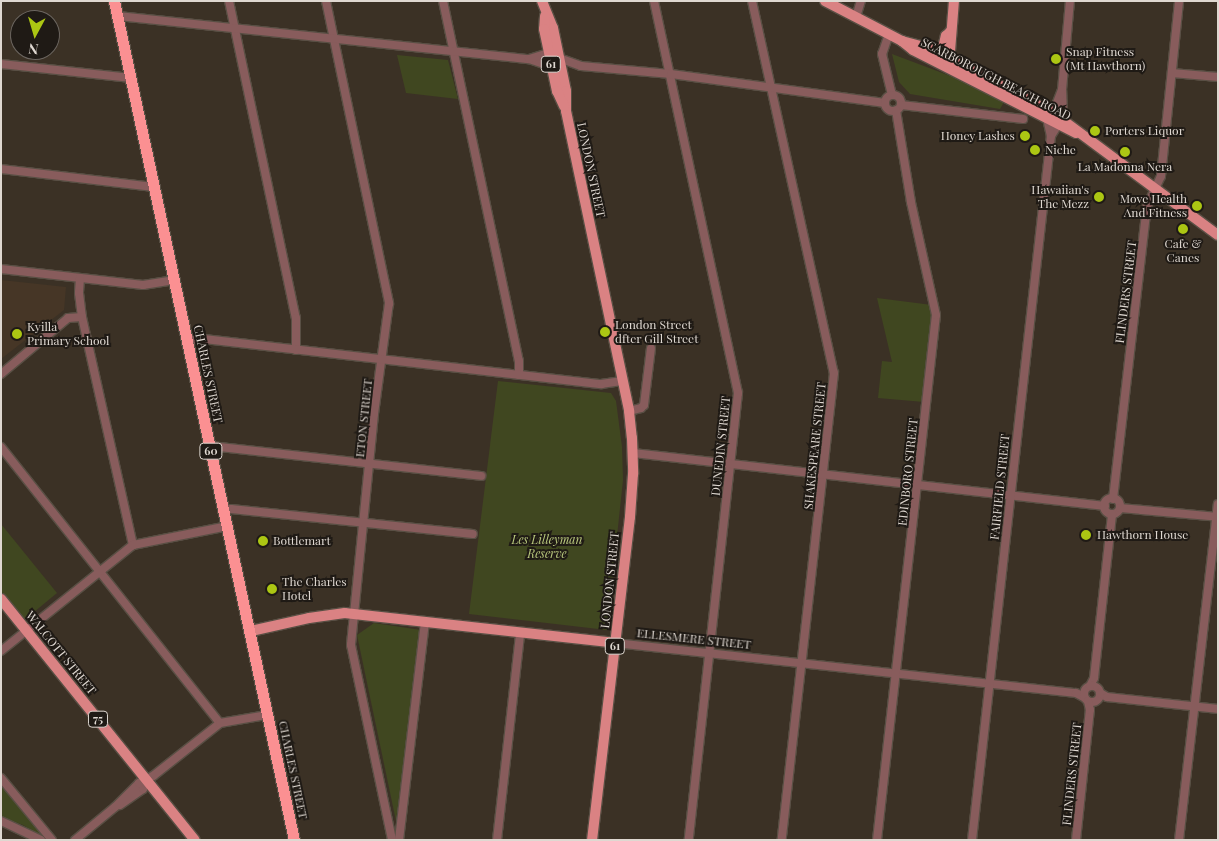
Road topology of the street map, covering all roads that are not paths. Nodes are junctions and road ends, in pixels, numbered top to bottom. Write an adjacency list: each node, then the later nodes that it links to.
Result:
1 (114, 1): 14 (highway, CHARLES STREET / 60)
2 (229, 1): 16 (street)
3 (326, 1): 18 (street, ETON STREET)
4 (443, 1): 19 (street)
5 (542, 1): 13 (main road, LONDON STREET / 61)
6 (654, 1): 28 (street, DUNEDIN STREET)
7 (752, 1): 31 (street, SHAKESPEARE STREET)
8 (825, 1): 15 (main road, SCARBOROUGH BEACH ROAD)
9 (861, 1): 15 (street)
10 (954, 1): 23 (main road)
11 (1070, 1): 32 (street)
12 (1179, 1): 27 (street, FLINDERS STREET)
13 (545, 15): 20 (main road, LONDON STREET / 61); 21 (main road, LONDON STREET / 61)
14 (118, 16): 16 (street); 30 (highway, CHARLES STREET / 60)
15 (856, 17): 17 (main road, SCARBOROUGH BEACH ROAD)
16 (234, 27): 18 (street); 50 (street)
17 (889, 34): 23 (main road, SCARBOROUGH BEACH ROAD); 33 (street)
18 (334, 38): 19 (street); 51 (street, ETON STREET)
19 (453, 50): 22 (street); 53 (street)
20 (549, 53): 22 (street); 26 (main road, LONDON STREET / 61)
21 (559, 58): 25 (street); 26 (main road, LONDON STREET / 61)
22 (529, 59): 26 (street)
23 (945, 62): 36 (main road, SCARBOROUGH BEACH ROAD)
24 (1, 64): 30 (street)
25 (581, 66): 26 (street); 28 (street)
26 (556, 68): 54 (main road, LONDON STREET / 61)
27 (1172, 73): 29 (street); 42 (street, FLINDERS STREET)
28 (671, 74): 31 (street); 59 (street, DUNEDIN STREET)
29 (1218, 77)
30 (131, 78): 41 (highway, CHARLES STREET / 60)
31 (773, 88): 34 (street); 61 (street, SHAKESPEARE STREET)
32 (1062, 90): 36 (street); 38 (street)
33 (892, 95): 34 (street); 35 (street)
34 (885, 103): 35 (street)
35 (899, 108): 37 (street); 63 (street, EDINBORO STREET)
36 (1050, 116): 38 (main road, SCARBOROUGH BEACH ROAD); 39 (street, FAIRFIELD STREET)
37 (1022, 118)
38 (1062, 123): 39 (street, FAIRFIELD STREET); 42 (main road, SCARBOROUGH BEACH ROAD)
39 (1051, 136): 64 (street, FAIRFIELD STREET)
40 (1, 169): 41 (street)
41 (154, 187): 46 (highway, CHARLES STREET / 60)
42 (1154, 190): 43 (main road, SCARBOROUGH BEACH ROAD); 65 (street, FLINDERS STREET)
43 (1218, 236)
44 (1, 270): 45 (street)
45 (80, 278): 46 (street); 47 (street)
46 (175, 280): 48 (highway, CHARLES STREET / 60)
47 (82, 317): 52 (street); 75 (street)
48 (187, 340): 50 (street); 56 (highway, CHARLES STREET / 60)
49 (651, 348): 55 (street)
50 (296, 350): 51 (street)
51 (382, 360): 53 (street); 60 (street, ETON STREET)
52 (1, 374)
53 (519, 375): 54 (street)
54 (622, 381): 55 (main road, LONDON STREET / 61)
55 (629, 411): 58 (main road, LONDON STREET / 61)
56 (210, 446): 60 (street); 69 (highway, CHARLES STREET / 60)
57 (1, 447): 76 (street)
58 (633, 453): 59 (street); 83 (main road, LONDON STREET / 61)
59 (731, 462): 61 (street); 85 (street, DUNEDIN STREET)
60 (371, 464): 62 (street); 72 (street, ETON STREET)
61 (824, 474): 63 (street); 86 (street, SHAKESPEARE STREET)
62 (481, 476)
63 (918, 484): 64 (street); 87 (street, EDINBORO STREET)
64 (1010, 496): 67 (street); 88 (street, FAIRFIELD STREET)
65 (1113, 499): 67 (street); 68 (street)
66 (1218, 504): 71 (street)
67 (1105, 506): 70 (street)
68 (1120, 508): 70 (street); 71 (street)
69 (224, 510): 72 (street); 73 (highway, CHARLES STREET / 60)
70 (1112, 514): 89 (street)
71 (1217, 517): 90 (street)
72 (363, 524): 74 (street); 78 (street, ETON STREET)
73 (228, 526): 75 (street); 81 (highway, CHARLES STREET / 60)
74 (474, 534)
75 (134, 545): 76 (street)
76 (101, 571): 80 (street); 93 (street)
77 (1, 599): 80 (main road, WALCOTT STREET / 75)
78 (354, 614): 79 (main road, ELLESMERE STREET); 81 (main road, ELLESMERE STREET); 102 (street, ETON STREET)
79 (425, 623): 82 (main road, ELLESMERE STREET); 103 (street)
80 (26, 630): 84 (street); 95 (main road, WALCOTT STREET / 75)
81 (251, 631): 92 (highway, CHARLES STREET / 60)
82 (520, 634): 83 (main road, ELLESMERE STREET); 104 (street)
83 (616, 643): 85 (street, ELLESMERE STREET); 105 (main road, LONDON STREET / 61)
84 (1, 651)
85 (710, 653): 86 (street, ELLESMERE STREET); 106 (street, DUNEDIN STREET)
86 (803, 663): 87 (street, ELLESMERE STREET); 107 (street, SHAKESPEARE STREET)
87 (896, 673): 88 (street, ELLESMERE STREET); 108 (street, EDINBORO STREET)
88 (990, 684): 89 (street, ELLESMERE STREET); 109 (street, FAIRFIELD STREET)
89 (1094, 695): 90 (street, ELLESMERE STREET); 110 (street, FLINDERS STREET)
90 (1193, 707): 91 (street, ELLESMERE STREET); 111 (street)
91 (1218, 709)
92 (267, 715): 93 (street); 101 (highway, CHARLES STREET / 60)
93 (220, 723): 95 (street)
94 (1, 778): 98 (street)
95 (147, 779): 99 (street); 100 (main road, WALCOTT STREET / 75)
96 (1, 821): 97 (street)
97 (41, 840)
98 (52, 840)
99 (75, 840)
100 (195, 840)
101 (294, 840)
102 (392, 840)
103 (399, 840)
104 (497, 840)
105 (592, 840)
106 (689, 840)
107 (782, 840)
108 (877, 840)
109 (972, 840)
110 (1076, 840)
111 (1179, 840)

